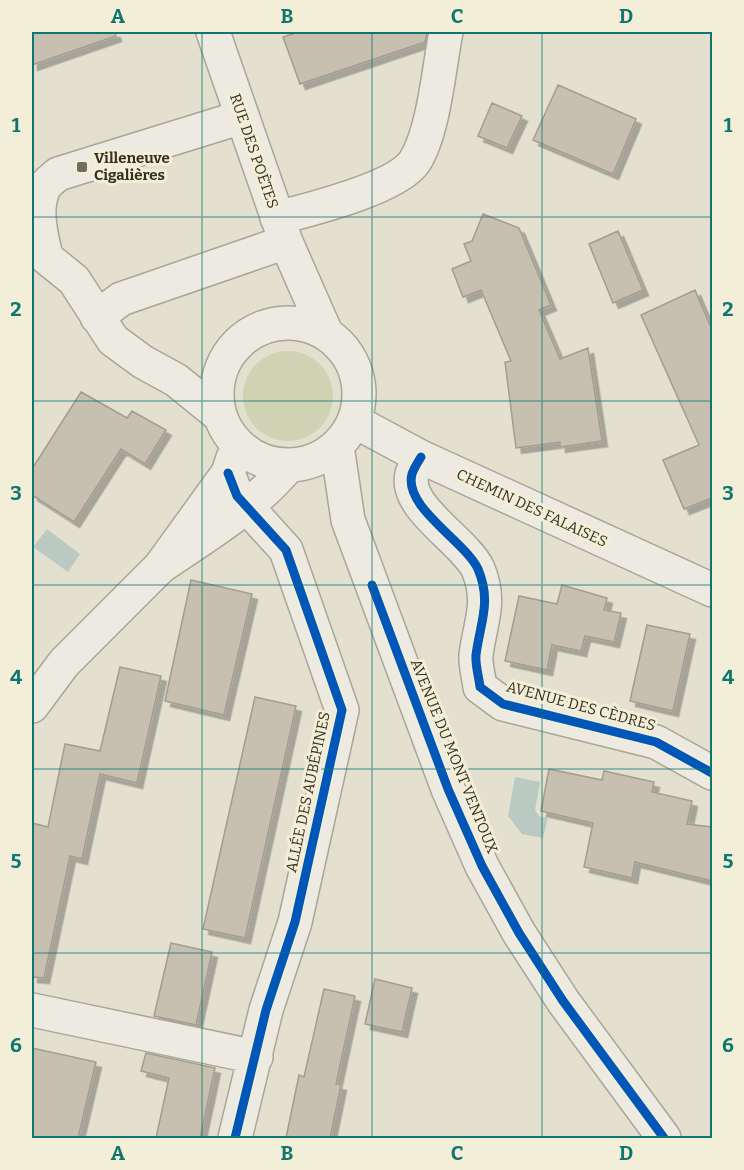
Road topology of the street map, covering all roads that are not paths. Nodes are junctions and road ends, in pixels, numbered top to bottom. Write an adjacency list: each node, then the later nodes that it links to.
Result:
1 (213, 32): 3 (street, RUE DES POÈTES)
2 (446, 32): 4 (street)
3 (242, 117): 4 (street, RUE DES POÈTES); 5 (street)
4 (286, 243): 6 (street); 7 (street, RUE DES POÈTES); 8 (street, RUE DES POÈTES)
5 (39, 251): 6 (street)
6 (97, 316): 10 (street)
7 (289, 322): 8 (street); 9 (street)
8 (326, 333): 12 (street)
9 (220, 370): 10 (street); 11 (street)
10 (176, 380): 11 (street)
11 (219, 415): 14 (street)
12 (346, 433): 13 (street, CHEMIN DES FALAISES); 15 (street); 17 (street, AVENUE DU MONT VENTOUX)
13 (421, 457): 19 (street, CHEMIN DES FALAISES); 21 (street, AVENUE DES CÈDRES)
14 (233, 459): 15 (street); 16 (street, ALLÉE DES AUBÉPINES); 18 (street)
15 (299, 464): 16 (street); 17 (street, AVENUE DU MONT VENTOUX)
16 (246, 506): 18 (street); 23 (street, ALLÉE DES AUBÉPINES)
17 (348, 520): 25 (street, AVENUE DU MONT VENTOUX)
18 (160, 567): 20 (street)
19 (712, 590)
20 (32, 706)
21 (712, 774)
22 (32, 1010): 23 (street)
23 (256, 1057): 24 (street, ALLÉE DES AUBÉPINES)
24 (236, 1138)
25 (664, 1138)

